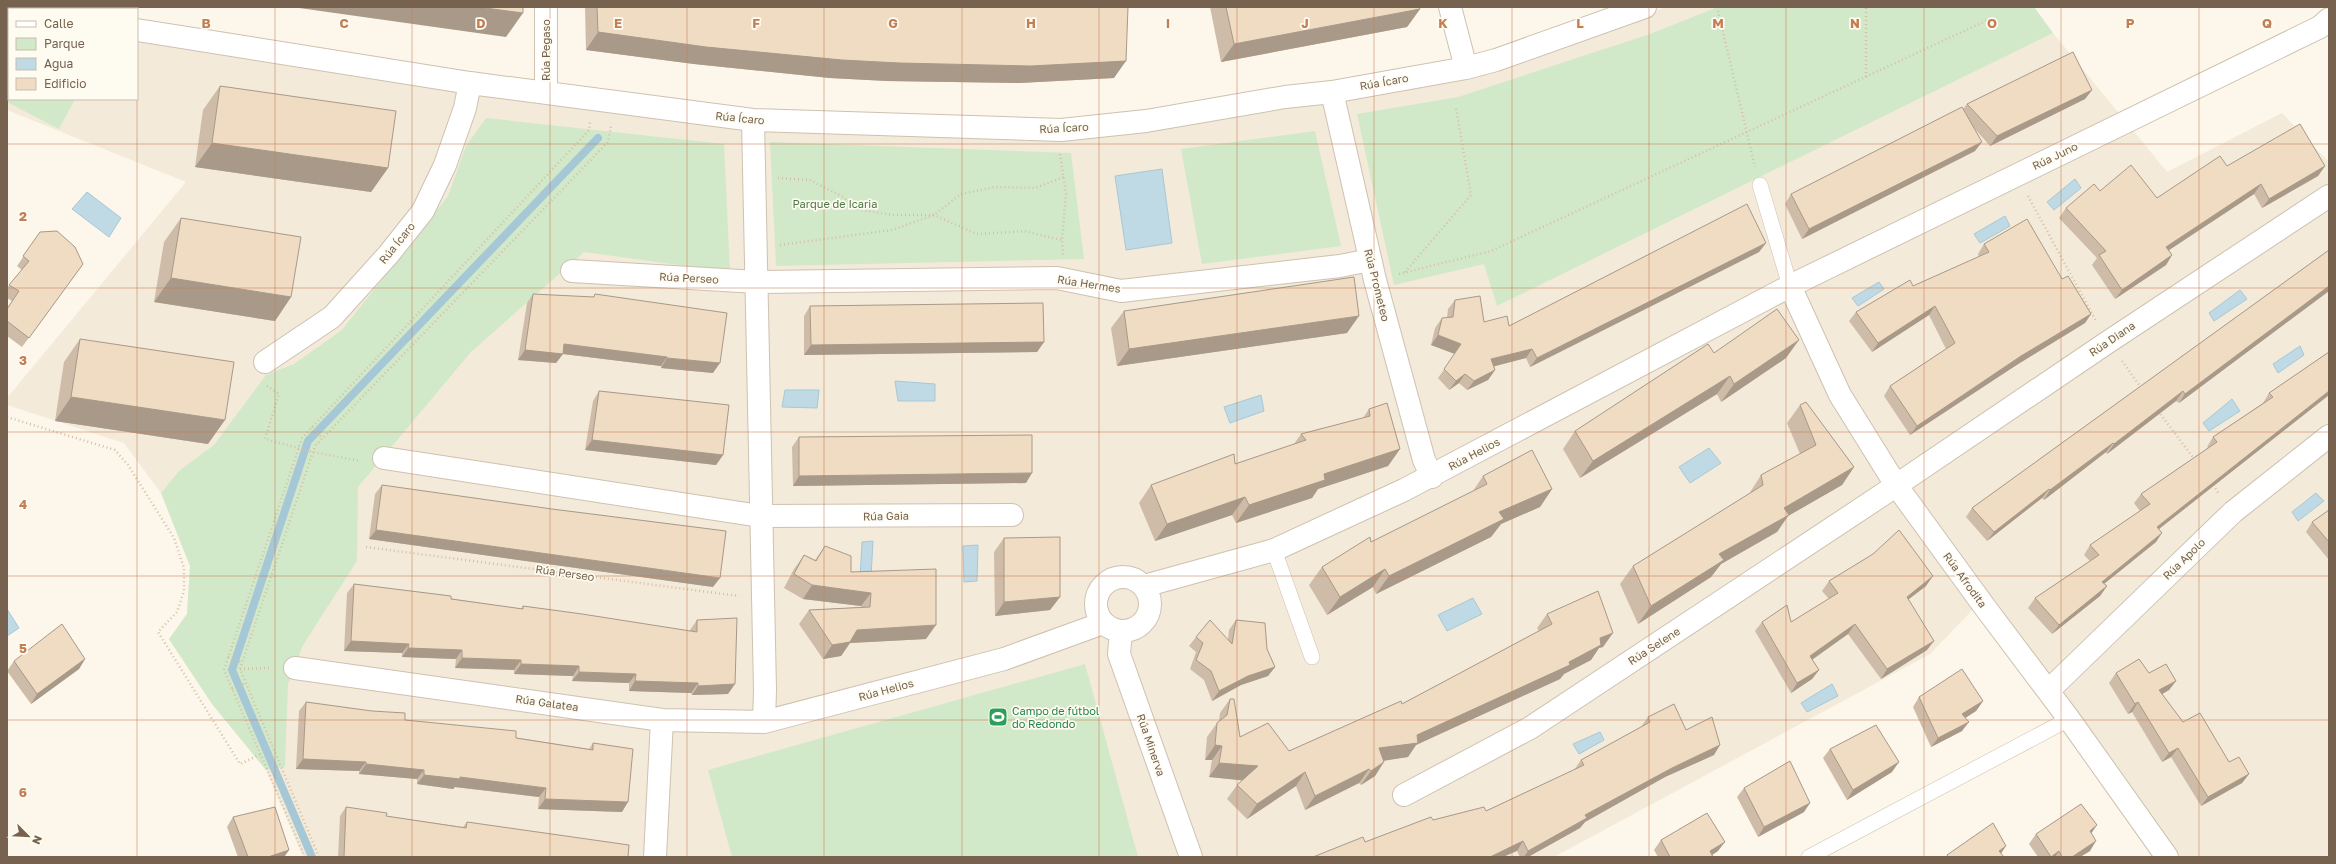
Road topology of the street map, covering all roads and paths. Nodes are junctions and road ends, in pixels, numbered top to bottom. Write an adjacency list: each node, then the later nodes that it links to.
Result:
1 (546, 7): 12 (street, Rúa Pegaso)
2 (1450, 7): 9 (street)
3 (1645, 7): 9 (street, Rúa Ícaro)
4 (1717, 7): 17 (path)
5 (1866, 7): 10 (path)
6 (1992, 18): 10 (path)
7 (2324, 23): 31 (street, Rúa Juno)
8 (138, 30): 11 (street, Rúa Ícaro)
9 (1466, 68): 13 (street, Rúa Ícaro)
10 (1866, 77): 17 (path)
11 (470, 83): 12 (street, Rúa Ícaro); 32 (street, Rúa Ícaro)
12 (546, 92): 15 (street, Rúa Ícaro)
13 (1332, 92): 16 (street, Rúa Ícaro); 26 (street, Rúa Prometeo)
14 (1456, 108): 28 (path)
15 (753, 120): 16 (street, Rúa Ícaro); 20 (street)
16 (1062, 130): 19 (path)
17 (1748, 132): 18 (path); 28 (path)
18 (1755, 166)
19 (1064, 177): 23 (path); 24 (path)
20 (754, 178): 23 (path); 25 (street)
21 (1760, 184): 31 (lane)
22 (2329, 196): 39 (street, Rúa Diana)
23 (934, 215): 24 (path); 25 (path)
24 (1062, 240): 29 (path)
25 (756, 247): 30 (street)
26 (1373, 270): 28 (path); 29 (street, Rúa Hermes); 38 (street, Rúa Prometeo)
27 (572, 271): 30 (street, Rúa Perseo)
28 (1405, 273)
29 (1069, 280): 30 (street, Rúa Hermes)
30 (757, 282): 41 (street)
31 (1790, 286): 38 (street, Rúa Helios); 39 (street, Rúa Afrodita)
32 (265, 362): 37 (path)
33 (7, 417): 58 (path)
34 (312, 427): 36 (path)
35 (2329, 436): 54 (street, Rúa Apolo)
36 (322, 438)
37 (384, 458): 41 (street)
38 (1432, 477): 43 (street, Rúa Helios)
39 (1896, 485): 54 (street, Rúa Afrodita); 59 (street, Rúa Selene)
40 (1012, 515): 41 (street, Rúa Gaia)
41 (760, 516): 45 (street)
42 (366, 547): 45 (path, Rúa Perseo)
43 (1274, 550): 44 (street, Rúa Helios); 48 (lane)
44 (1144, 586): 46 (street, Rúa Helios); 46 (street)
45 (763, 600): 57 (street)
46 (1112, 627): 57 (street, Rúa Helios); 61 (street, Rúa Minerva)
47 (228, 657): 49 (path)
48 (1312, 657)
49 (243, 663)
50 (296, 668): 51 (path); 56 (street, Rúa Galatea)
51 (240, 669)
52 (246, 683): 53 (path)
53 (232, 688)
54 (2048, 691): 55 (street, Rúa Afrodita)
55 (2069, 719): 62 (lane); 63 (street, Rúa Afrodita)
56 (662, 720): 57 (street, Rúa Helios); 60 (street)
57 (764, 722)
58 (261, 754)
59 (1404, 795)
60 (655, 857)
61 (1191, 857)
62 (1809, 857)
63 (2166, 857)

